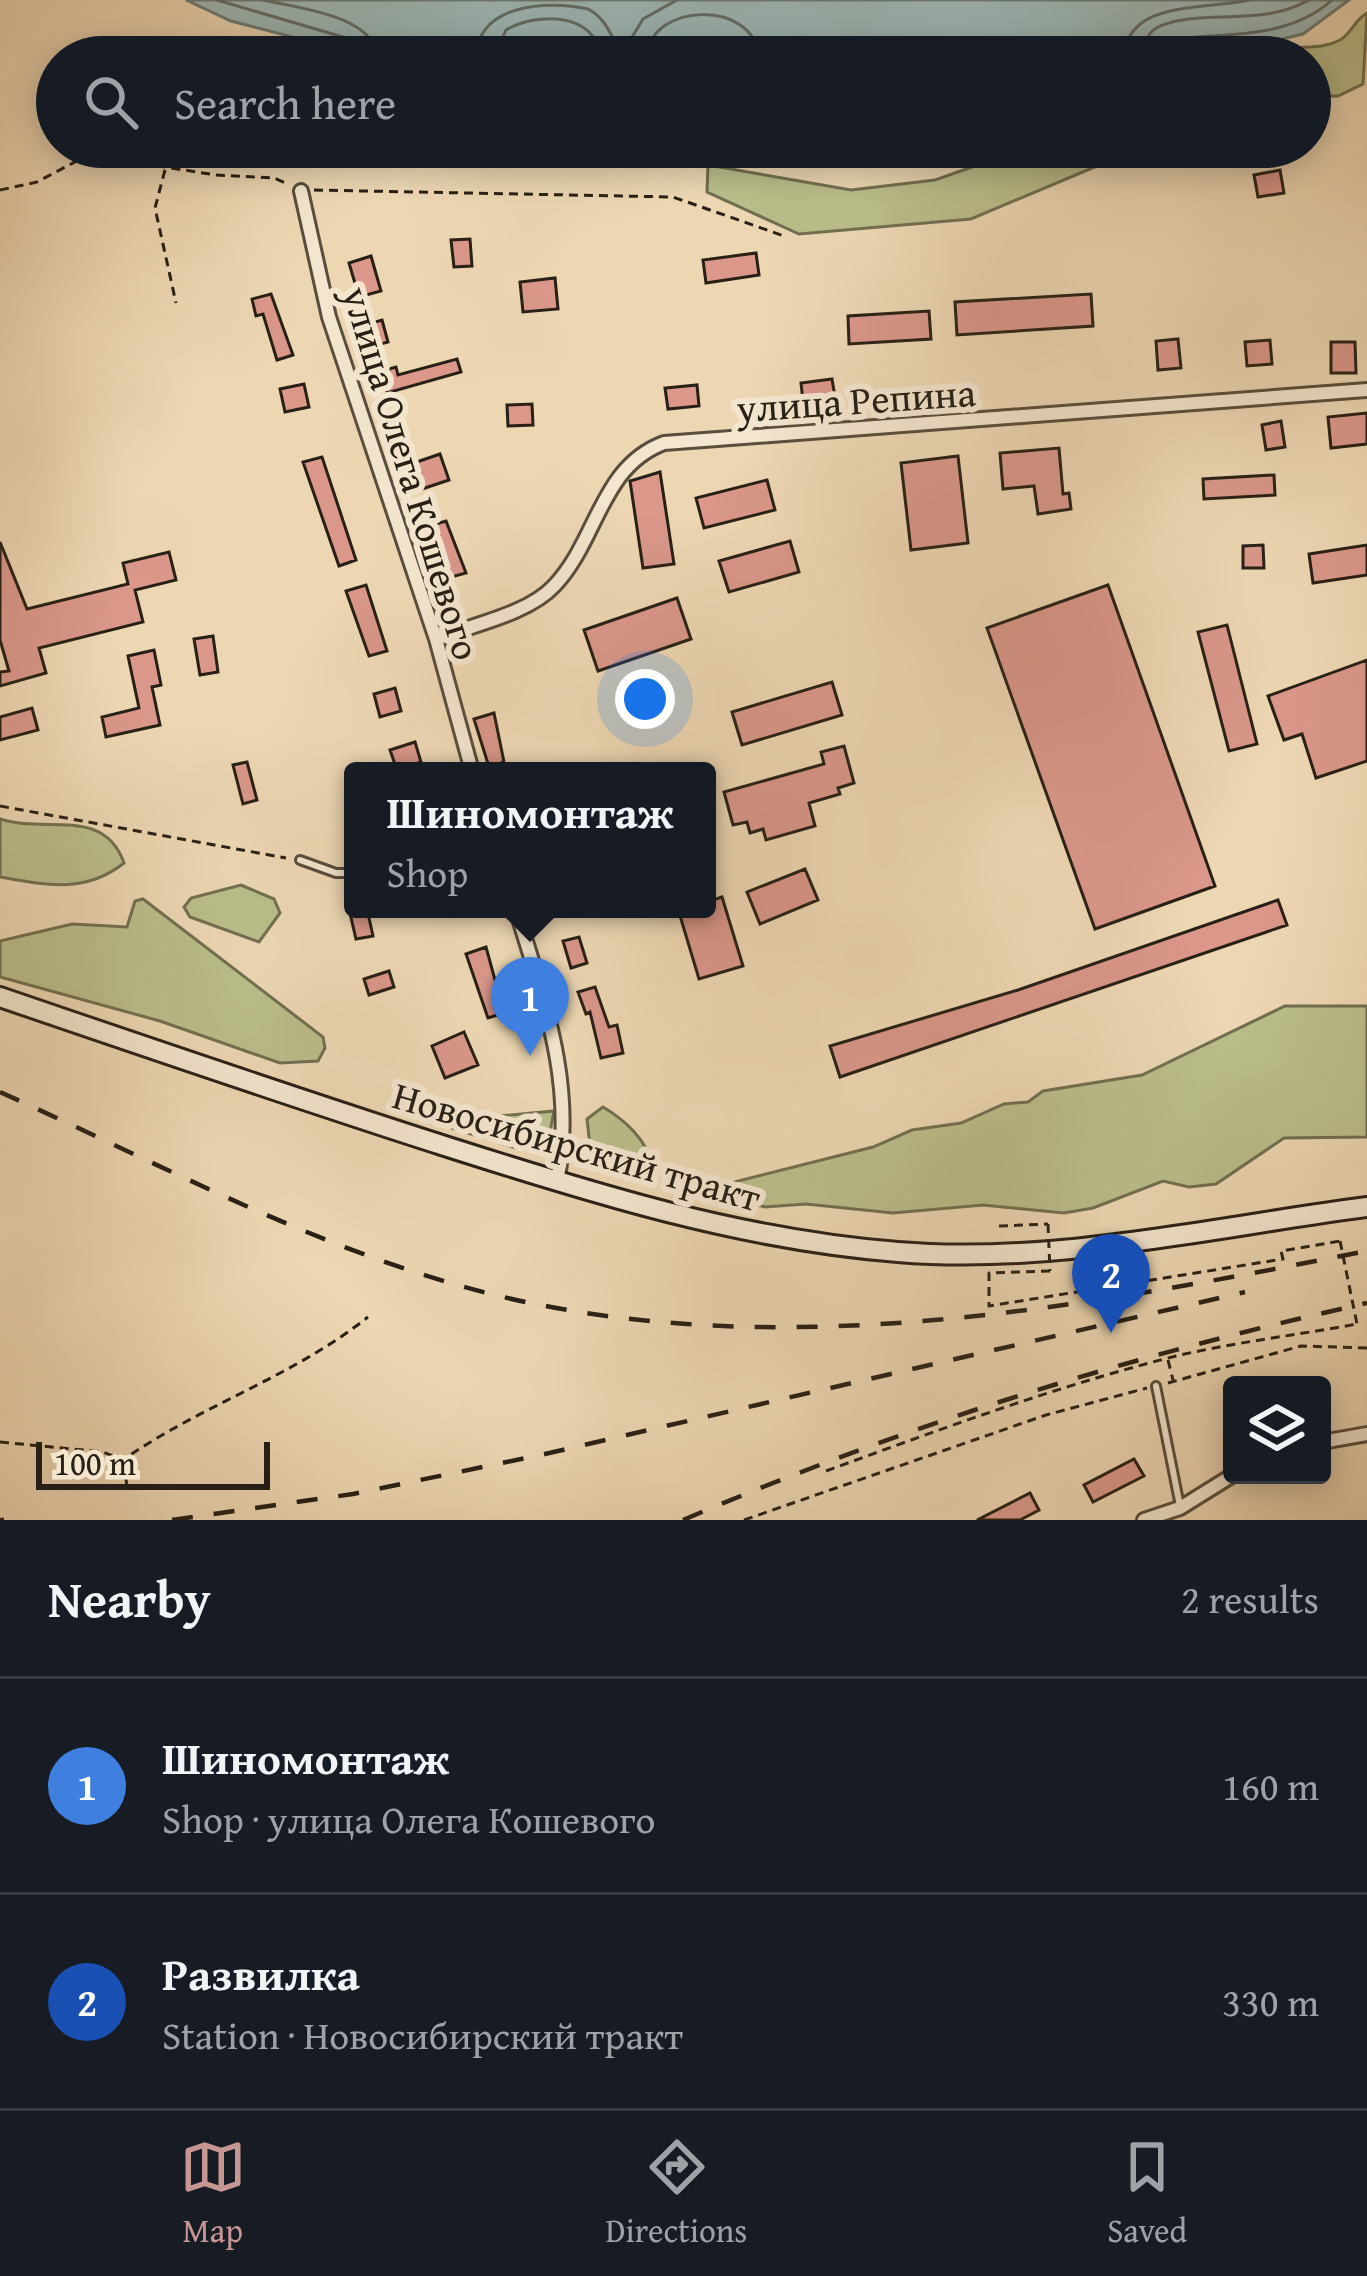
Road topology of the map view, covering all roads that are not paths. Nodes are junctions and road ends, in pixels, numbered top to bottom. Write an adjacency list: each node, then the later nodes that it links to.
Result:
1 (302, 190): 3 (street, улица Олега Кошевого)
2 (1367, 391): 3 (street, улица Репина)
3 (436, 639): 4 (street, улица Олега Кошевого)
4 (470, 762)
5 (300, 860): 6 (lane)
6 (344, 873)
7 (519, 918): 9 (street)
8 (0, 998): 9 (main road, Новосибирский тракт)
9 (557, 1182): 10 (main road, Новосибирский тракт)
10 (1367, 1207)
11 (1156, 1386): 15 (lane)
12 (1367, 1434): 13 (street)
13 (1331, 1440)
14 (1223, 1481): 15 (street)
15 (1180, 1508): 16 (street); 17 (street)
16 (1144, 1520)
17 (1191, 1520)

